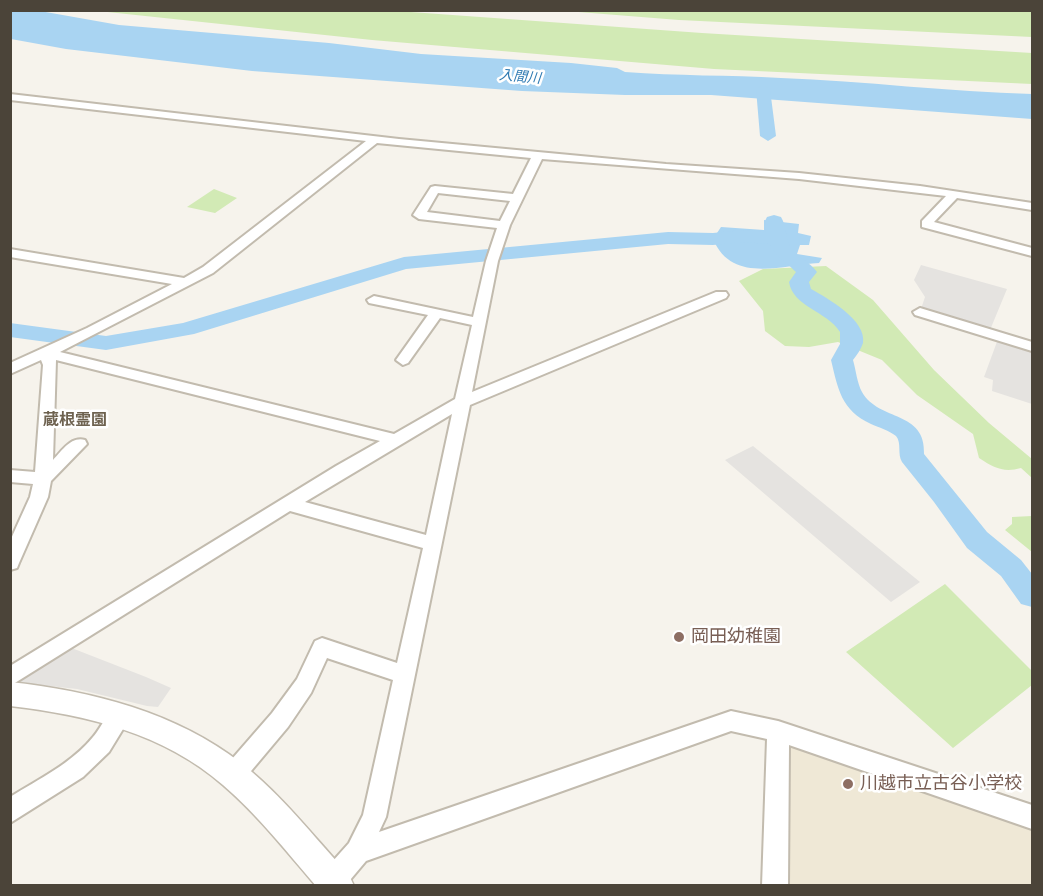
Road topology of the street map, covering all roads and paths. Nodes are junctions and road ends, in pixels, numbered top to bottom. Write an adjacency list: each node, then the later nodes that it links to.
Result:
1 (10, 97): 2 (street)
2 (375, 139): 3 (street); 10 (street)
3 (538, 155): 4 (street); 5 (street)
4 (956, 194): 6 (street); 8 (street)
5 (518, 198): 7 (street); 7 (street)
6 (1032, 206)
7 (504, 225): 15 (street)
8 (1032, 252)
9 (10, 253): 10 (street)
10 (186, 282): 17 (street)
11 (721, 295): 20 (street)
12 (374, 300): 14 (street)
13 (920, 312): 16 (street)
14 (437, 313): 15 (street); 18 (street)
15 (479, 322): 20 (street)
16 (1032, 346)
17 (47, 353): 19 (street); 21 (street); 24 (street)
18 (404, 360)
19 (10, 369)
20 (462, 402): 21 (street); 26 (street)
21 (393, 439): 25 (street)
22 (79, 444): 24 (street)
23 (10, 476): 24 (street)
24 (43, 479): 27 (street)
25 (289, 504): 26 (street); 29 (street)
26 (433, 544): 28 (street)
27 (10, 563)
28 (405, 675): 33 (street); 36 (street)
29 (10, 677)
30 (10, 694): 31 (street)
31 (120, 717): 33 (street); 34 (street)
32 (778, 731): 35 (street); 36 (street); 38 (street)
33 (233, 775): 37 (street)
34 (10, 811)
35 (1032, 817)
36 (358, 852): 37 (street)
37 (335, 883)
38 (775, 885)

